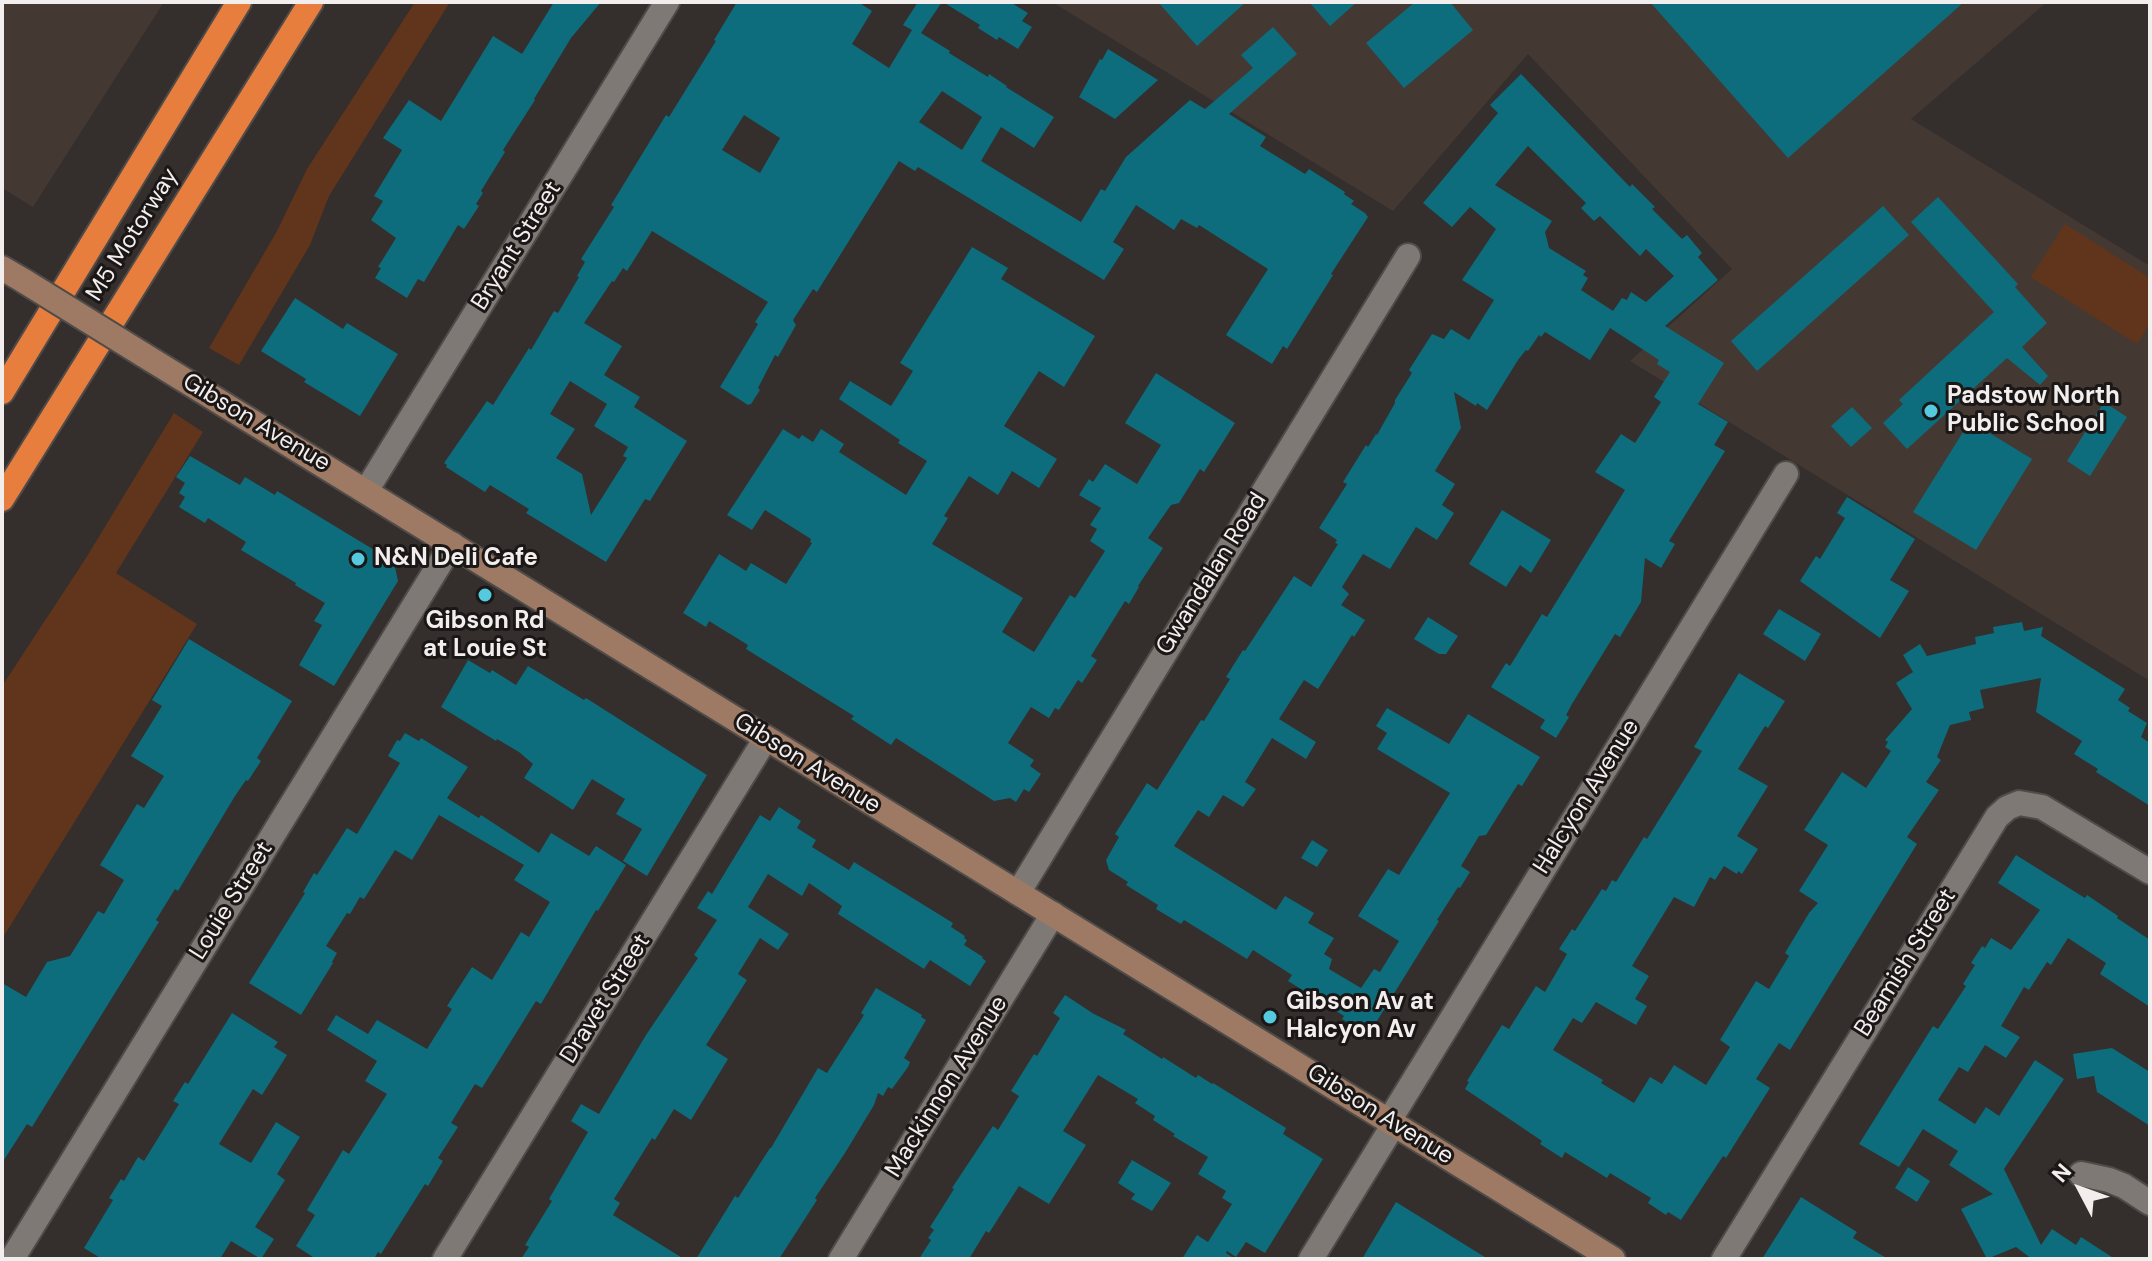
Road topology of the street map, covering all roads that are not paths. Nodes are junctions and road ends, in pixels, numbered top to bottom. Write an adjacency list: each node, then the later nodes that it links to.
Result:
1 (239, 2): 6 (highway, M5 Motorway)
2 (311, 2): 9 (highway, M5 Motorway)
3 (667, 2): 8 (street, Bryant Street)
4 (1408, 256): 13 (street, Gwandalan Road)
5 (2, 268): 8 (main road, Gibson Avenue, bridge)
6 (2, 392)
7 (1786, 474): 15 (street, Halcyon Avenue)
8 (366, 491): 10 (main road, Gibson Avenue)
9 (2, 499)
10 (452, 544): 11 (main road, Gibson Avenue); 18 (street, Louie Street)
11 (766, 738): 13 (main road, Gibson Avenue); 19 (street, Dravet Street)
12 (2150, 872): 23 (street, Beamish Street)
13 (1018, 893): 14 (main road, Gibson Avenue)
14 (1053, 914): 15 (main road, Gibson Avenue); 20 (street, Mackinnon Avenue)
15 (1392, 1122): 21 (street, Halcyon Avenue); 22 (main road, Gibson Avenue)
16 (2081, 1174): 17 (street)
17 (2150, 1203)
18 (12, 1259)
19 (445, 1259)
20 (841, 1259)
21 (1311, 1259)
22 (1613, 1259)
23 (1724, 1259)

